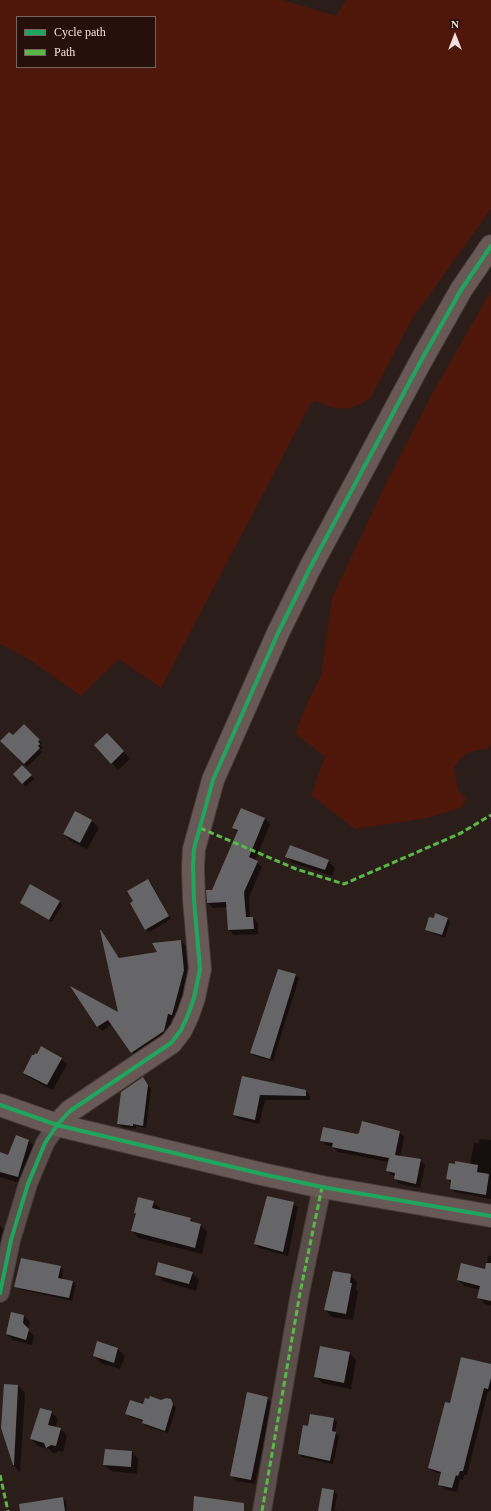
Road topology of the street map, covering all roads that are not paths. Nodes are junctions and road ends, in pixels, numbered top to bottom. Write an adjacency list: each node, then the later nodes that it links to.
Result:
1 (491, 246): 3 (street)
2 (0, 1105): 3 (street)
3 (57, 1125): 4 (street); 6 (street)
4 (322, 1187): 5 (street); 7 (street)
5 (491, 1216)
6 (0, 1293)
7 (262, 1511)

